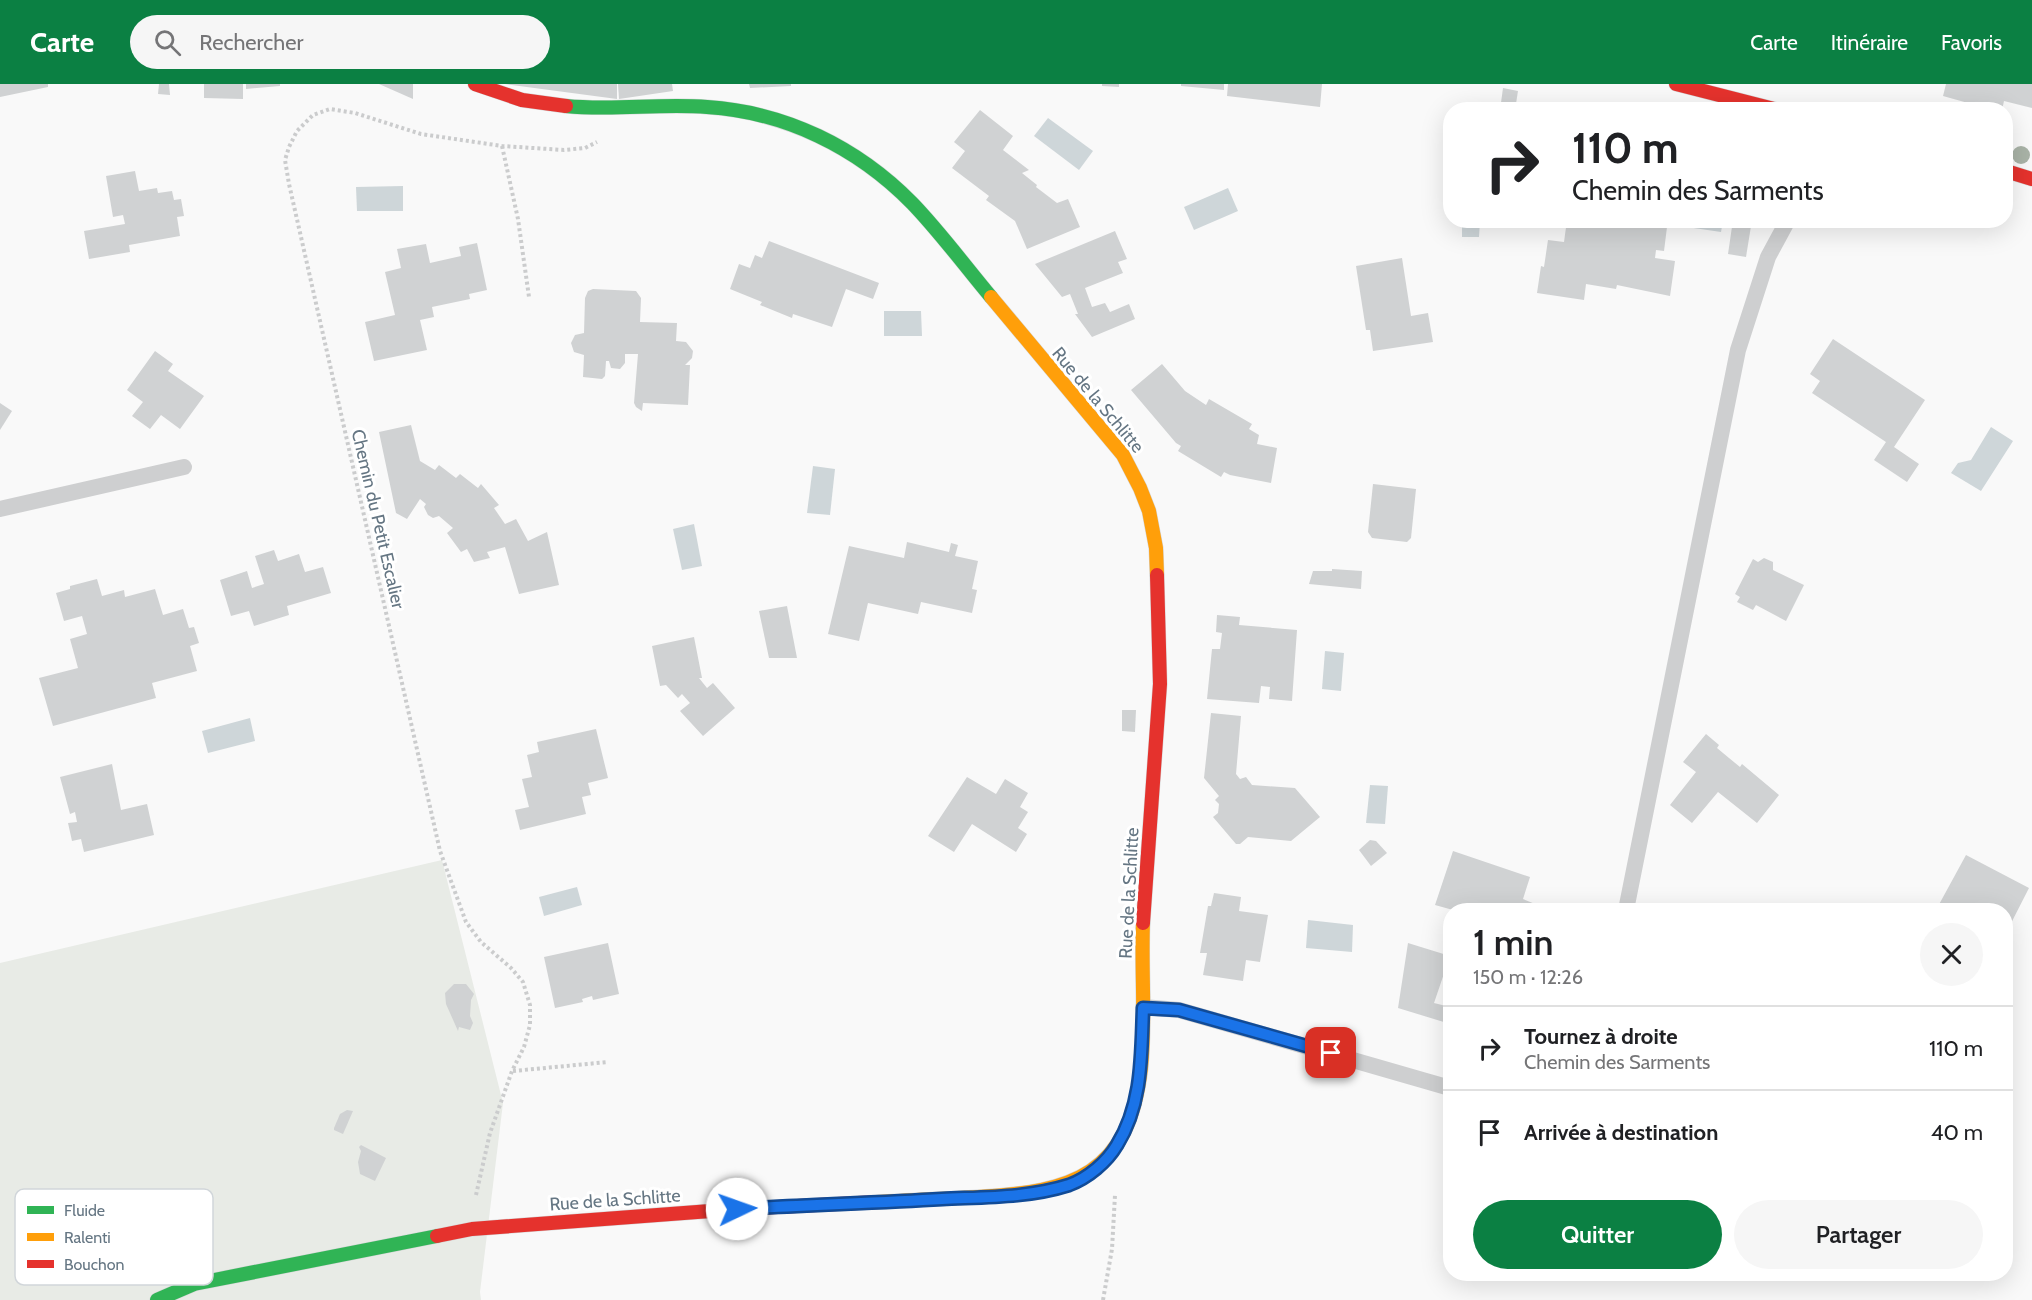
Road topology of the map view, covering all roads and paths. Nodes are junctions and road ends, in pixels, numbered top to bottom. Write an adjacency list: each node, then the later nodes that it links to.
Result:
1 (475, 84): 13 (street, Rue de la Schlitte)
2 (1676, 84): 3 (street)
3 (1747, 102)
4 (605, 137): 5 (path, Chemin du Petit Escalier)
5 (502, 146): 9 (path); 15 (path, Chemin du Petit Escalier)
6 (2013, 173): 7 (street)
7 (2032, 179)
8 (1784, 228): 12 (lane)
9 (529, 297)
10 (184, 466): 11 (lane)
11 (0, 509)
12 (1627, 903)
13 (1143, 1008): 16 (lane); 17 (street, Rue de la Schlitte)
14 (608, 1062): 15 (path)
15 (512, 1071): 18 (path, Chemin du Petit Escalier)
16 (1443, 1086)
17 (1105, 1160): 18 (street, Rue de la Schlitte); 22 (path)
18 (472, 1228): 19 (street, Rue de la Schlitte)
19 (213, 1280)
20 (192, 1285): 21 (street, Rue de la Schlitte)
21 (157, 1300)
22 (1103, 1300)

